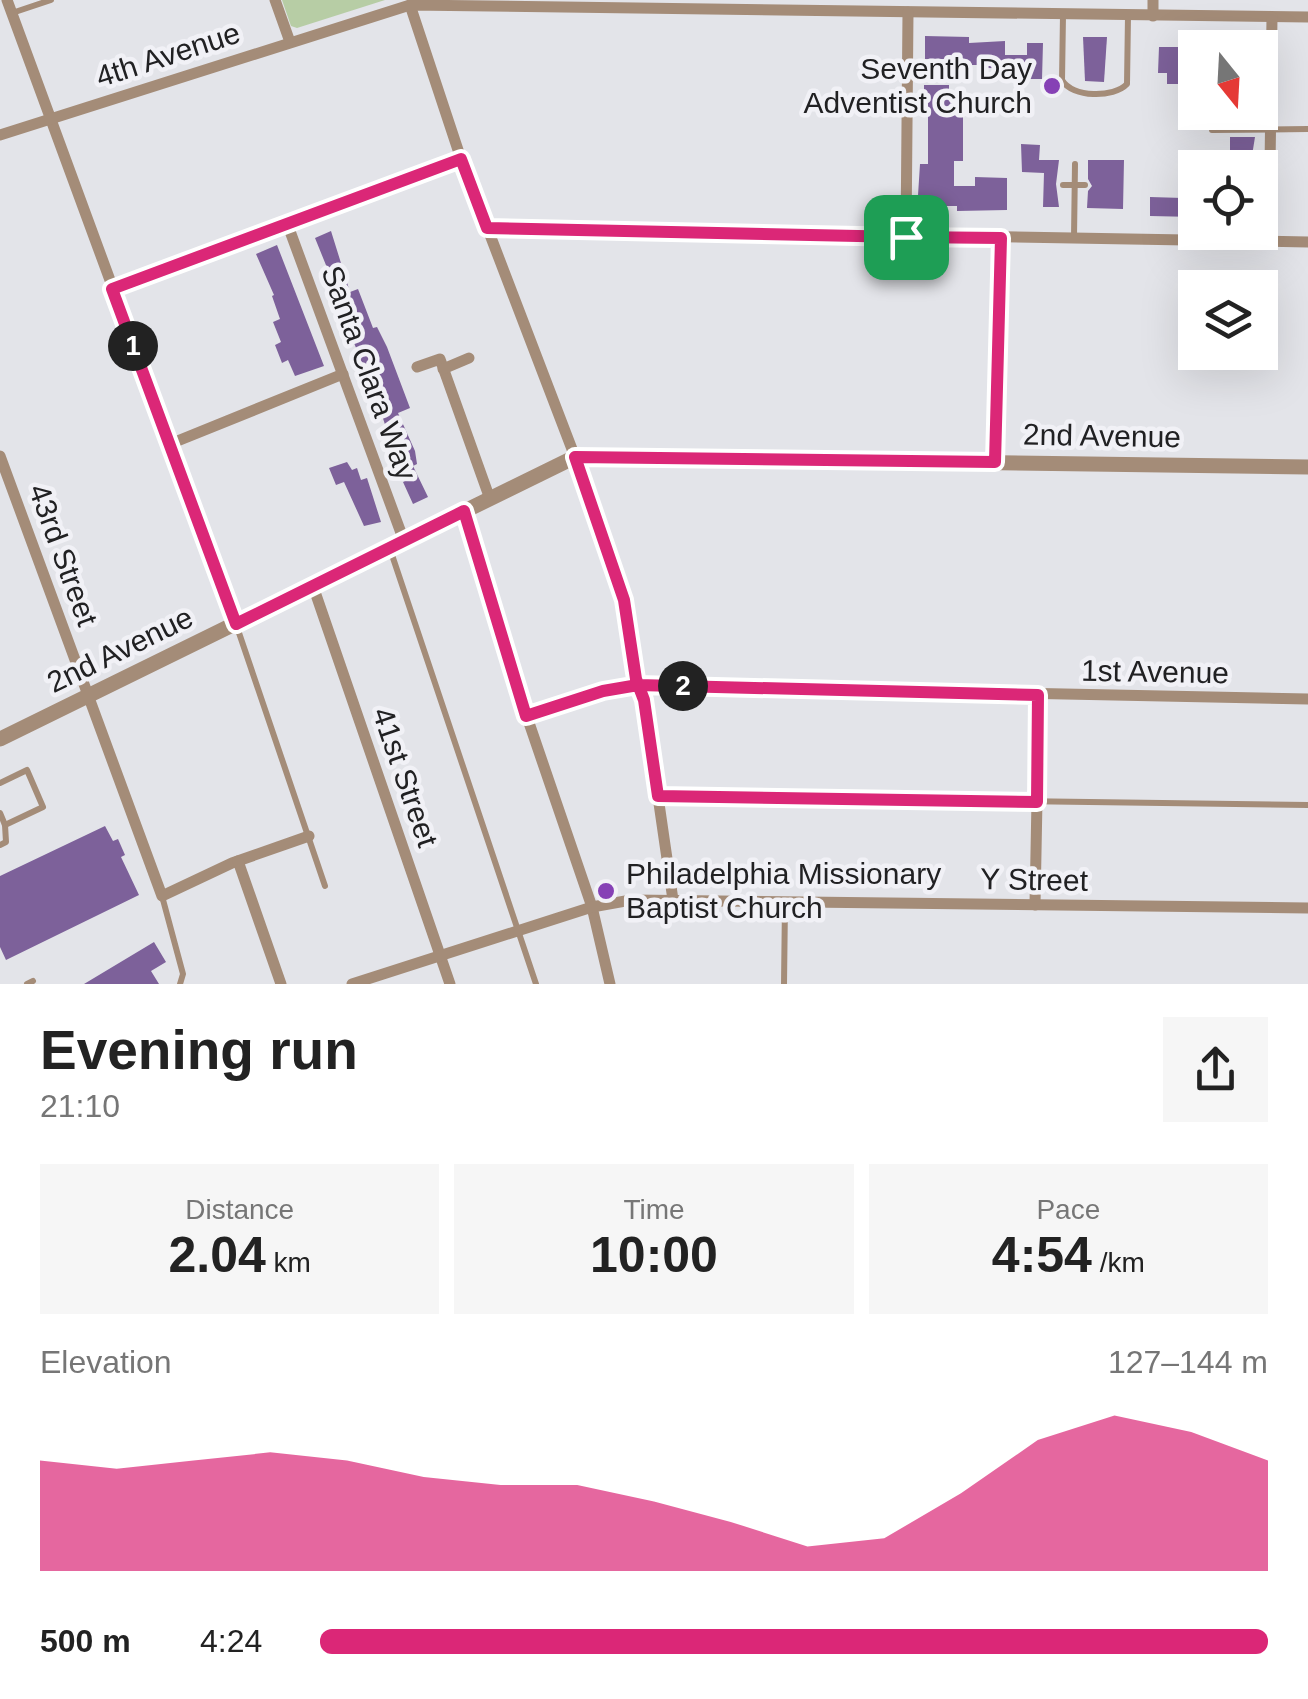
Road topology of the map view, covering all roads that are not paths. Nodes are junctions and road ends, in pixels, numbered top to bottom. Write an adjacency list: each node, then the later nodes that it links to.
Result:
1 (7, 0): 10 (street)
2 (51, 0): 10 (lane)
3 (274, 0): 17 (street)
4 (1153, 0): 13 (street)
5 (409, 3): 6 (street, 4th Avenue); 17 (street, 4th Avenue); 22 (street)
6 (536, 4): 7 (street, 4th Avenue)
7 (672, 5): 8 (street, 4th Avenue)
8 (809, 6): 9 (street, 4th Avenue)
9 (908, 12): 11 (street, 4th Avenue); 29 (street)
10 (12, 14): 18 (street)
11 (1063, 14): 12 (street, 4th Avenue); 12 (lane)
12 (1128, 16): 13 (street, 4th Avenue)
13 (1153, 16): 14 (street, 4th Avenue)
14 (1272, 17): 15 (street, 4th Avenue); 16 (street)
15 (1308, 17)
16 (1272, 30)
17 (290, 42): 18 (street, 4th Avenue)
18 (50, 118): 21 (street, 4th Avenue); 35 (street)
19 (1308, 128): 20 (lane)
20 (1278, 129)
21 (0, 135)
22 (461, 159): 27 (street); 28 (street)
23 (1075, 164): 25 (lane)
24 (1064, 185): 25 (lane)
25 (1074, 185): 26 (lane); 31 (lane)
26 (1085, 185)
27 (288, 223): 35 (street); 39 (street, Santa Clara Way)
28 (487, 228): 29 (street); 42 (street)
29 (906, 237): 30 (street)
30 (1001, 238): 31 (street); 43 (street)
31 (1074, 239): 32 (street)
32 (1178, 240)
33 (1278, 241): 34 (street)
34 (1308, 242)
35 (112, 289): 40 (street)
36 (470, 358): 38 (street)
37 (417, 367): 38 (street)
38 (443, 369): 45 (street)
39 (342, 374): 40 (street); 47 (street, Santa Clara Way)
40 (170, 444): 49 (street)
41 (0, 456): 52 (street, 43rd Street)
42 (575, 457): 43 (street, 2nd Avenue); 45 (street, 2nd Avenue); 50 (street)
43 (995, 462): 44 (street, 2nd Avenue)
44 (1308, 467)
45 (490, 498): 46 (street, 2nd Avenue)
46 (464, 511): 47 (street, 2nd Avenue); 54 (street)
47 (397, 544): 48 (street, 2nd Avenue); 72 (lane)
48 (312, 586): 49 (street, 2nd Avenue); 73 (street, 41st Street)
49 (236, 624): 52 (street, 2nd Avenue); 62 (lane)
50 (638, 685): 51 (street, 1st Avenue); 54 (street, 1st Avenue); 57 (street)
51 (1038, 695): 53 (street, 1st Avenue); 58 (street)
52 (88, 696): 55 (street, 2nd Avenue); 66 (street, 43rd Street)
53 (1308, 699)
54 (526, 716): 70 (street)
55 (0, 740)
56 (0, 783): 61 (lane)
57 (658, 796): 58 (lane); 67 (street)
58 (1037, 802): 59 (lane); 69 (street)
59 (1308, 806)
60 (0, 813): 61 (lane)
61 (5, 825): 63 (lane)
62 (308, 836): 64 (street); 65 (lane)
63 (0, 845)
64 (238, 862): 66 (street); 75 (street)
65 (325, 886)
66 (162, 896): 74 (lane)
67 (673, 900): 68 (street, Y Street); 70 (street, Y Street)
68 (785, 902): 69 (street, Y Street); 80 (lane)
69 (1035, 905): 71 (street, Y Street)
70 (592, 907): 72 (street, Y Street); 79 (street)
71 (1308, 908)
72 (518, 931): 73 (street, Y Street); 78 (lane)
73 (440, 956): 76 (street, Y Street); 77 (street, 41st Street)
74 (180, 984)
75 (281, 984)
76 (352, 984)
77 (450, 984)
78 (536, 984)
79 (610, 984)
80 (784, 984)

